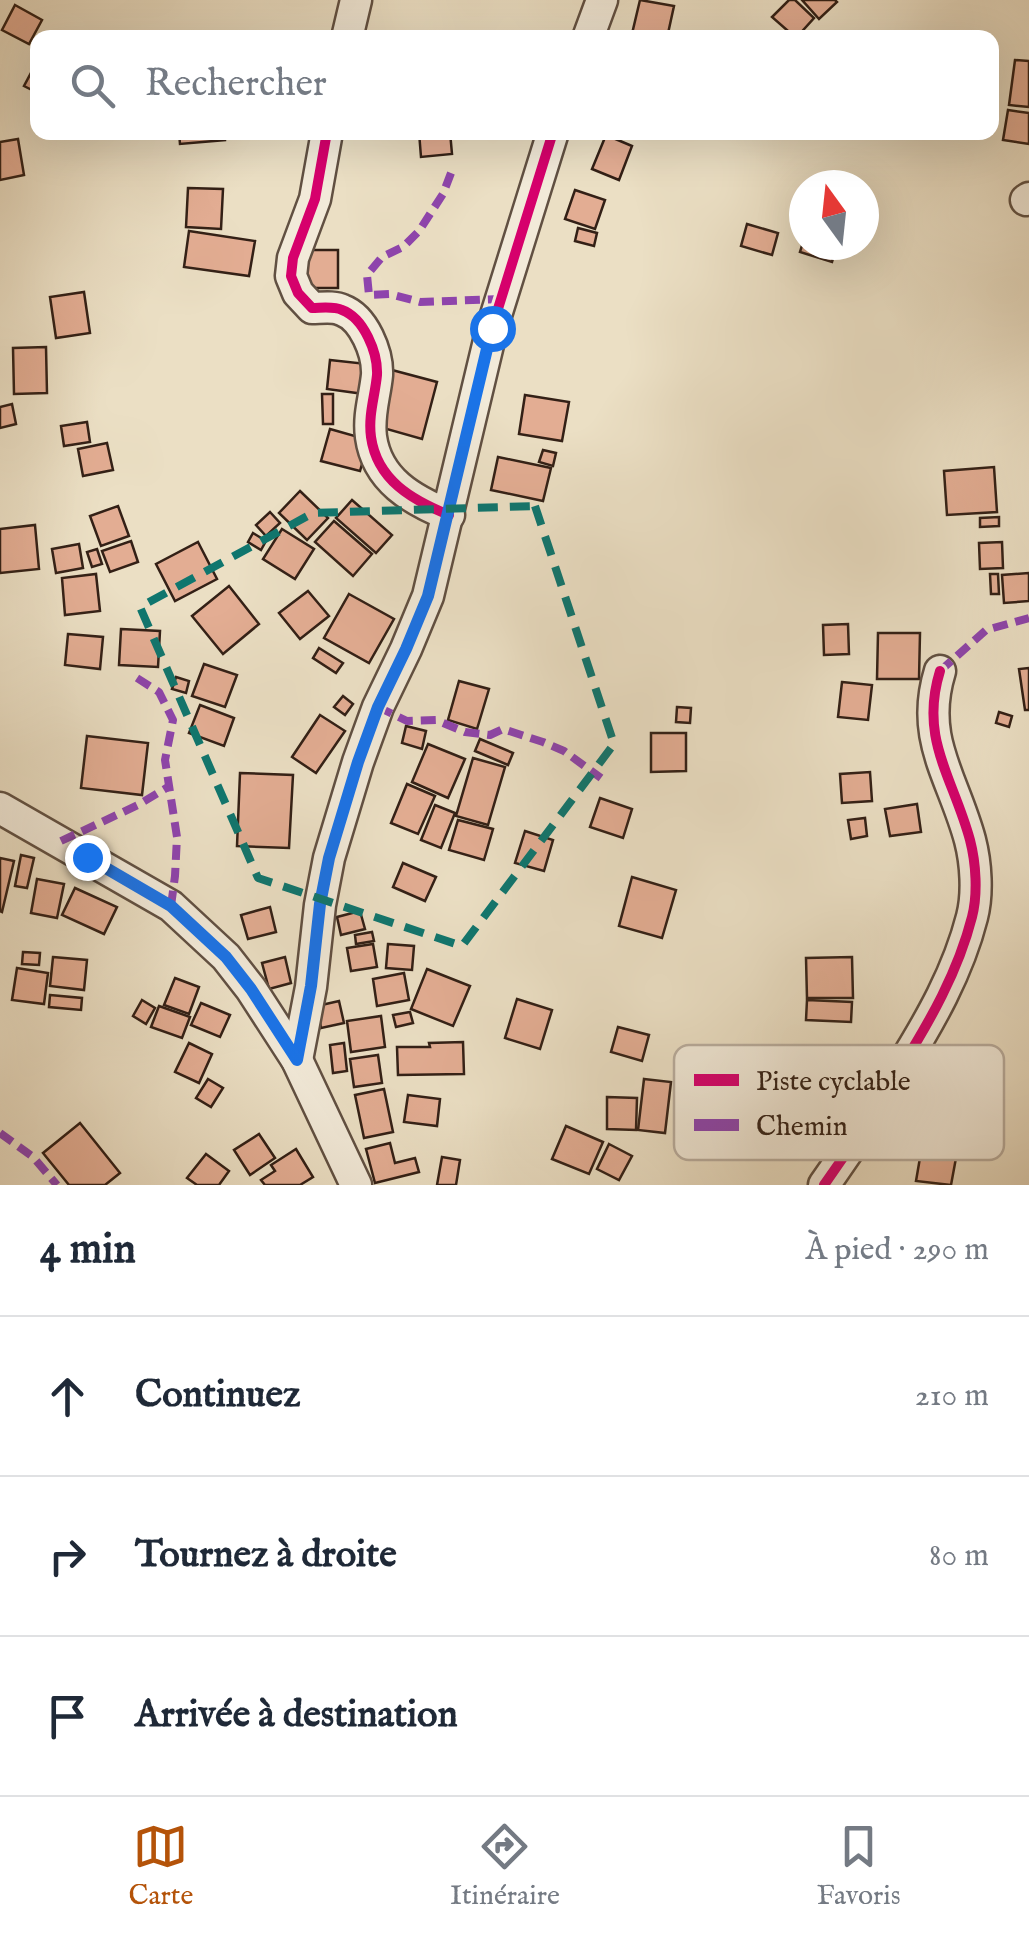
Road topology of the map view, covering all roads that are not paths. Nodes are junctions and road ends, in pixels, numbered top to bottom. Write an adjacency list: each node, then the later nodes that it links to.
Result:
1 (356, 0): 3 (street)
2 (602, 0): 4 (street)
3 (349, 30)
4 (591, 30)
5 (326, 140): 7 (street)
6 (551, 140): 7 (street)
7 (449, 514): 11 (street)
8 (940, 671): 10 (street)
9 (0, 808): 11 (street)
10 (914, 1045)
11 (297, 1060): 13 (street)
12 (841, 1160): 14 (street)
13 (356, 1185)
14 (824, 1185)

